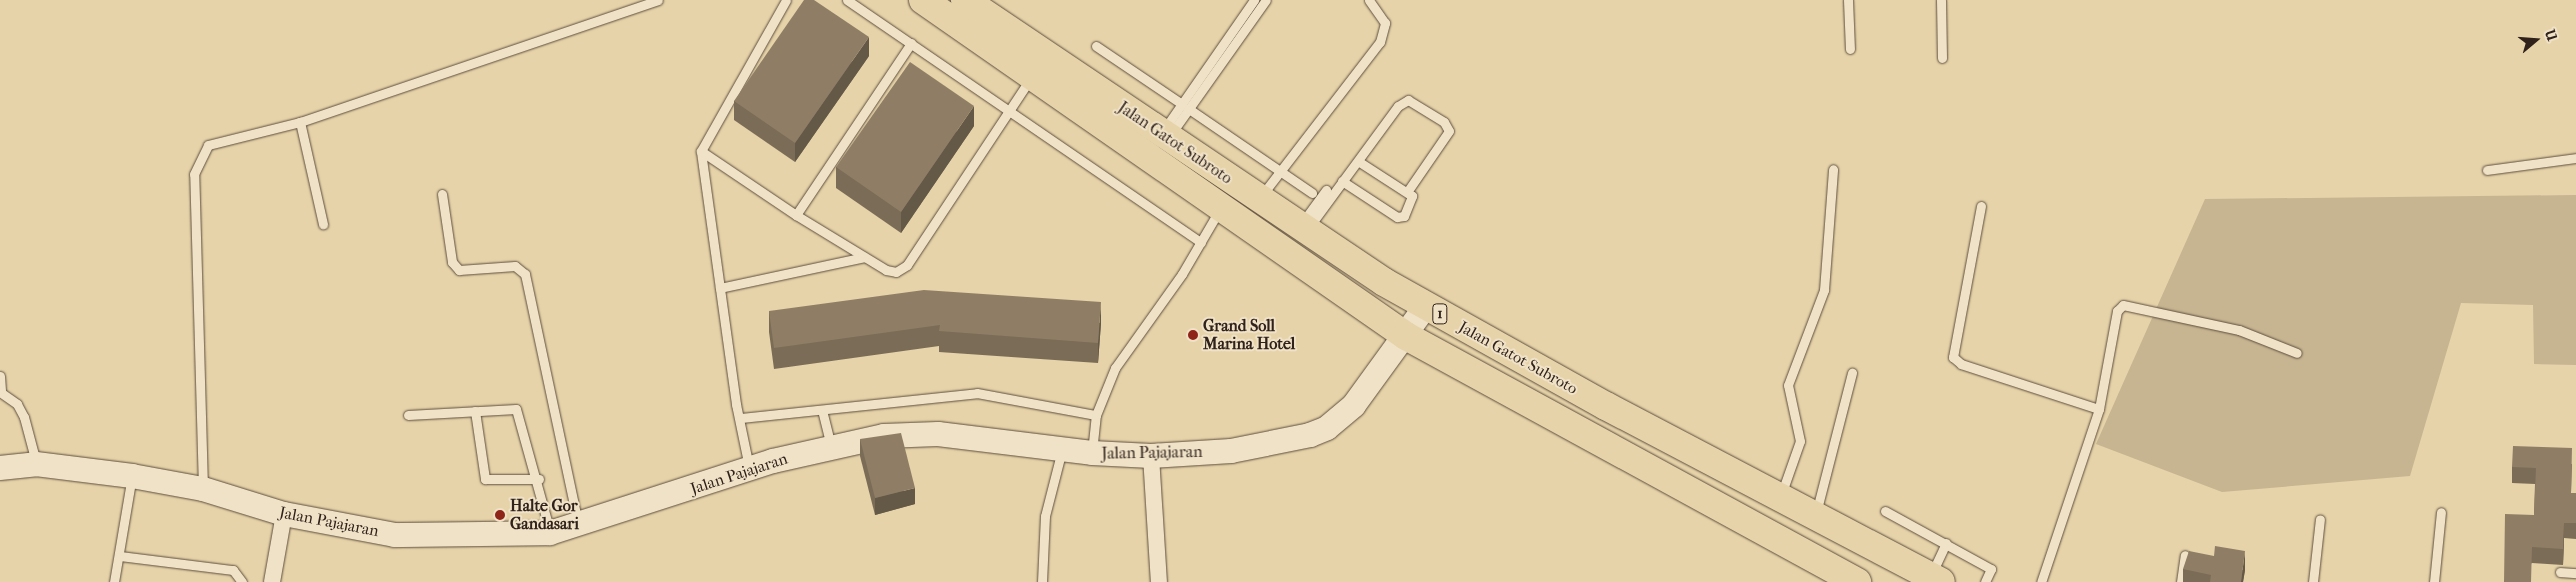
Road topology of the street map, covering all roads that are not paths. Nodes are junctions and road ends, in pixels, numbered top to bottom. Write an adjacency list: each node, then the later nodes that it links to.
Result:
1 (658, 0): 18 (lane)
2 (786, 0): 20 (lane)
3 (847, 0): 11 (lane)
4 (923, 0): 15 (highway, Jalan Gatot Subroto / 1)
5 (1254, 0): 16 (lane)
6 (1266, 0): 16 (lane)
7 (1369, 0): 25 (lane)
8 (1848, 0): 13 (lane)
9 (1942, 0): 14 (lane)
10 (977, 3): 19 (highway, Jalan Gatot Subroto / 1)
11 (911, 43): 17 (lane); 34 (lane)
12 (1096, 46): 16 (lane)
13 (1850, 49)
14 (1942, 58)
15 (1033, 76): 17 (lane); 32 (highway, Jalan Gatot Subroto / 1)
16 (1186, 106): 19 (lane); 25 (lane)
17 (1009, 108): 37 (lane); 38 (lane)
18 (300, 122): 35 (lane); 61 (lane)
19 (1164, 136): 31 (highway, Jalan Gatot Subroto / 1)
20 (701, 150): 34 (lane); 39 (lane)
21 (2576, 158): 24 (lane)
22 (1358, 161): 26 (lane); 28 (lane); 28 (lane)
23 (1832, 169): 62 (lane)
24 (2487, 170)
25 (1280, 171): 29 (lane); 31 (lane)
26 (1342, 181): 28 (lane); 36 (lane)
27 (1326, 190): 36 (lane)
28 (1407, 192)
29 (1312, 193)
30 (442, 194): 68 (lane)
31 (1259, 199): 36 (highway, Jalan Gatot Subroto / 1)
32 (1221, 206): 37 (lane); 41 (highway, Jalan Gatot Subroto / 1)
33 (1981, 206): 46 (lane)
34 (796, 215): 38 (lane)
35 (324, 224)
36 (1304, 228): 40 (highway, Jalan Gatot Subroto / 1)
37 (1201, 242): 50 (lane)
38 (864, 257): 39 (lane)
39 (720, 288): 51 (lane)
40 (1426, 306): 41 (main road, Jalan Pajajaran); 62 (highway, Jalan Gatot Subroto / 1)
41 (1406, 336): 55 (main road, Jalan Pajajaran); 81 (highway, Jalan Gatot Subroto / 1)
42 (2297, 353): 46 (lane)
43 (1852, 374): 66 (lane)
44 (0, 376): 45 (lane)
45 (1, 392): 56 (lane)
46 (2099, 409): 83 (lane)
47 (822, 410): 50 (lane); 51 (lane); 52 (lane)
48 (475, 411): 49 (lane); 60 (lane); 60 (lane)
49 (408, 415)
50 (1096, 415): 54 (lane)
51 (742, 418): 58 (lane)
52 (831, 448): 53 (main road, Jalan Pajajaran); 58 (main road, Jalan Pajajaran)
53 (1062, 450): 54 (main road, Jalan Pajajaran); 79 (lane)
54 (1092, 453): 55 (main road, Jalan Pajajaran)
55 (1152, 456): 80 (street)
56 (36, 464): 57 (main road, Jalan Pajajaran); 59 (main road, Jalan Pajajaran)
57 (0, 468)
58 (750, 469): 68 (main road, Jalan Pajajaran)
59 (132, 476): 61 (main road, Jalan Pajajaran); 72 (lane)
60 (539, 479): 69 (lane)
61 (203, 488): 65 (main road, Jalan Pajajaran)
62 (1780, 497): 66 (highway, Jalan Gatot Subroto / 1)
63 (1885, 511): 70 (lane)
64 (2441, 512): 86 (lane)
65 (284, 514): 69 (main road, Jalan Pajajaran); 78 (street)
66 (1816, 516): 75 (highway, Jalan Gatot Subroto / 1)
67 (2320, 519): 85 (lane)
68 (579, 526): 69 (main road, Jalan Pajajaran)
69 (550, 533)
70 (1946, 544): 75 (lane); 82 (lane)
71 (2185, 555): 84 (lane)
72 (120, 556): 76 (lane); 77 (lane)
73 (2560, 572): 74 (lane)
74 (2576, 573)
75 (1921, 576)
76 (114, 582)
77 (242, 582)
78 (272, 582)
79 (1042, 582)
80 (1159, 582)
81 (1857, 582)
82 (1985, 582)
83 (2041, 582)
84 (2181, 582)
85 (2313, 582)
86 (2434, 582)

